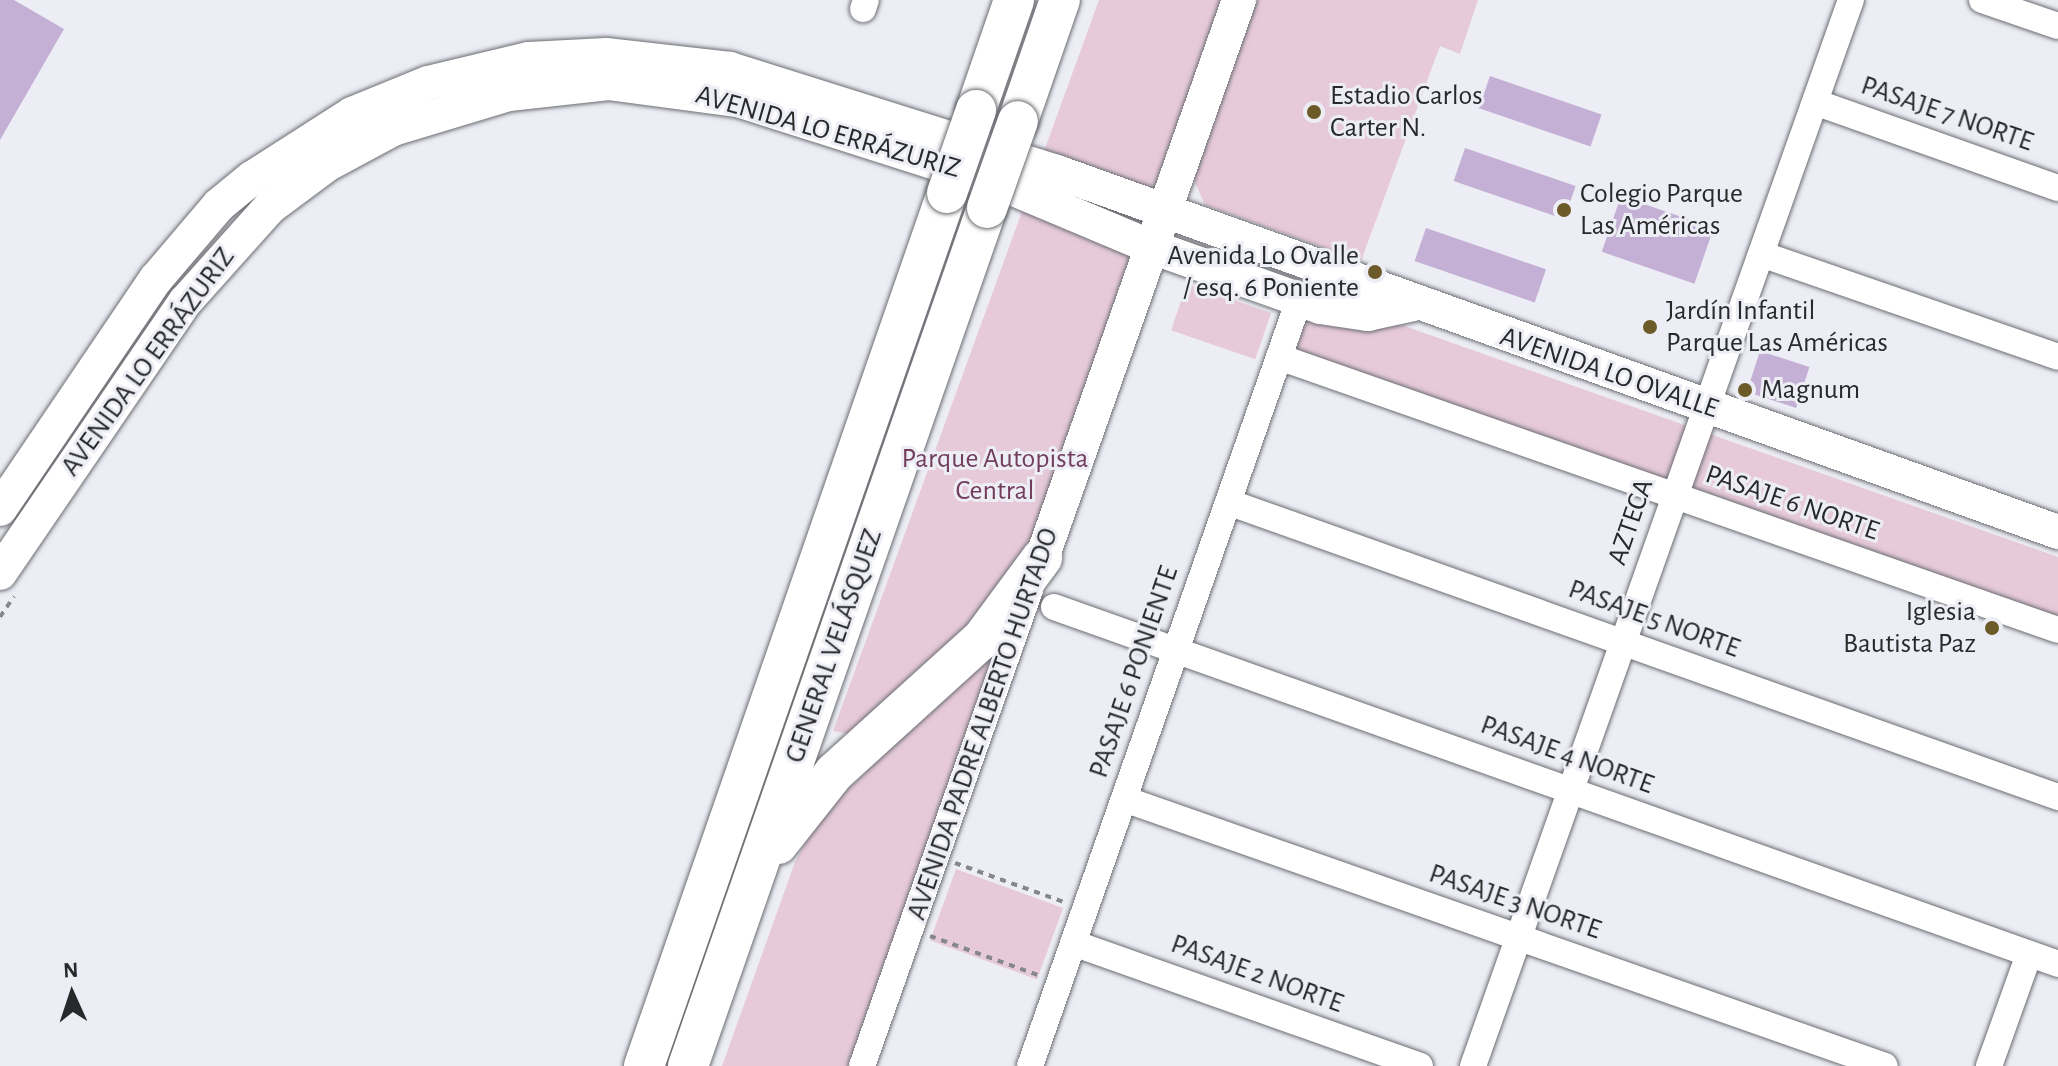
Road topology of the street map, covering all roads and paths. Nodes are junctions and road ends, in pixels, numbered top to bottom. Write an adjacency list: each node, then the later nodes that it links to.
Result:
1 (1014, 0): 42 (highway, GENERAL VELÁSQUEZ, bridge)
2 (1060, 0): 8 (highway, GENERAL VELÁSQUEZ)
3 (1069, 0): 8 (highway)
4 (1239, 0): 11 (main road, AVENIDA PADRE ALBERTO HURTADO)
5 (1851, 0): 9 (street, AZTECA)
6 (1982, 0): 7 (street)
7 (2058, 26)
8 (1046, 40): 34 (highway, GENERAL VELÁSQUEZ, bridge)
9 (1815, 102): 10 (street, PASAJE 7 NORTE); 13 (street, AZTECA)
10 (2058, 188)
11 (1161, 213): 12 (main road, AVENIDA PADRE ALBERTO HURTADO); 15 (main road, AVENIDA LO OVALLE); 21 (main road, AVENIDA LO ERRÁZURIZ)
12 (1149, 246): 14 (main road, AVENIDA LO ERRÁZURIZ); 23 (main road, AVENIDA PADRE ALBERTO HURTADO); 24 (main road, AVENIDA LO ERRÁZURIZ)
13 (1761, 254): 17 (street); 18 (street, AZTECA)
14 (1299, 300): 15 (main road, AVENIDA LO ERRÁZURIZ); 16 (street, PASAJE 6 PONIENTE)
15 (1413, 304): 18 (main road, AVENIDA LO OVALLE)
16 (1279, 357): 19 (street, PASAJE 6 NORTE); 20 (street, PASAJE 6 PONIENTE)
17 (2058, 357)
18 (1706, 407): 19 (street, AZTECA); 22 (main road, AVENIDA LO OVALLE)
19 (1674, 496): 27 (street, PASAJE 6 NORTE); 28 (street, AZTECA)
20 (1228, 502): 28 (street, PASAJE 5 NORTE); 29 (street, PASAJE 6 PONIENTE)
21 (0, 509)
22 (2058, 532)
23 (1042, 558): 34 (highway); 44 (street, AVENIDA PADRE ALBERTO HURTADO)
24 (11, 578): 26 (path)
25 (1054, 607): 29 (street, PASAJE 4 NORTE)
26 (0, 617)
27 (2058, 630)
28 (1623, 642): 30 (street, AZTECA); 31 (street, PASAJE 5 NORTE)
29 (1176, 650): 30 (street, PASAJE 4 NORTE); 32 (street, PASAJE 6 PONIENTE)
30 (1571, 791): 37 (street, AZTECA); 39 (street, PASAJE 4 NORTE)
31 (2058, 797)
32 (1124, 799): 35 (street, PASAJE 6 PONIENTE); 37 (street, PASAJE 3 NORTE)
33 (952, 862): 35 (path)
34 (747, 896): 43 (highway, GENERAL VELÁSQUEZ)
35 (1085, 909): 38 (street, PASAJE 6 PONIENTE)
36 (926, 935): 41 (path)
37 (1519, 938): 47 (street, AZTECA); 48 (street, PASAJE 3 NORTE)
38 (1073, 943): 41 (street, PASAJE 6 PONIENTE); 46 (street, PASAJE 2 NORTE)
39 (2029, 954): 40 (street, PASAJE 4 NORTE); 49 (street)
40 (2058, 964)
41 (1059, 983): 45 (street, PASAJE 6 PONIENTE)
42 (644, 1066)
43 (688, 1066)
44 (862, 1066)
45 (1030, 1066)
46 (1420, 1066)
47 (1473, 1066)
48 (1885, 1066)
49 (1989, 1066)

